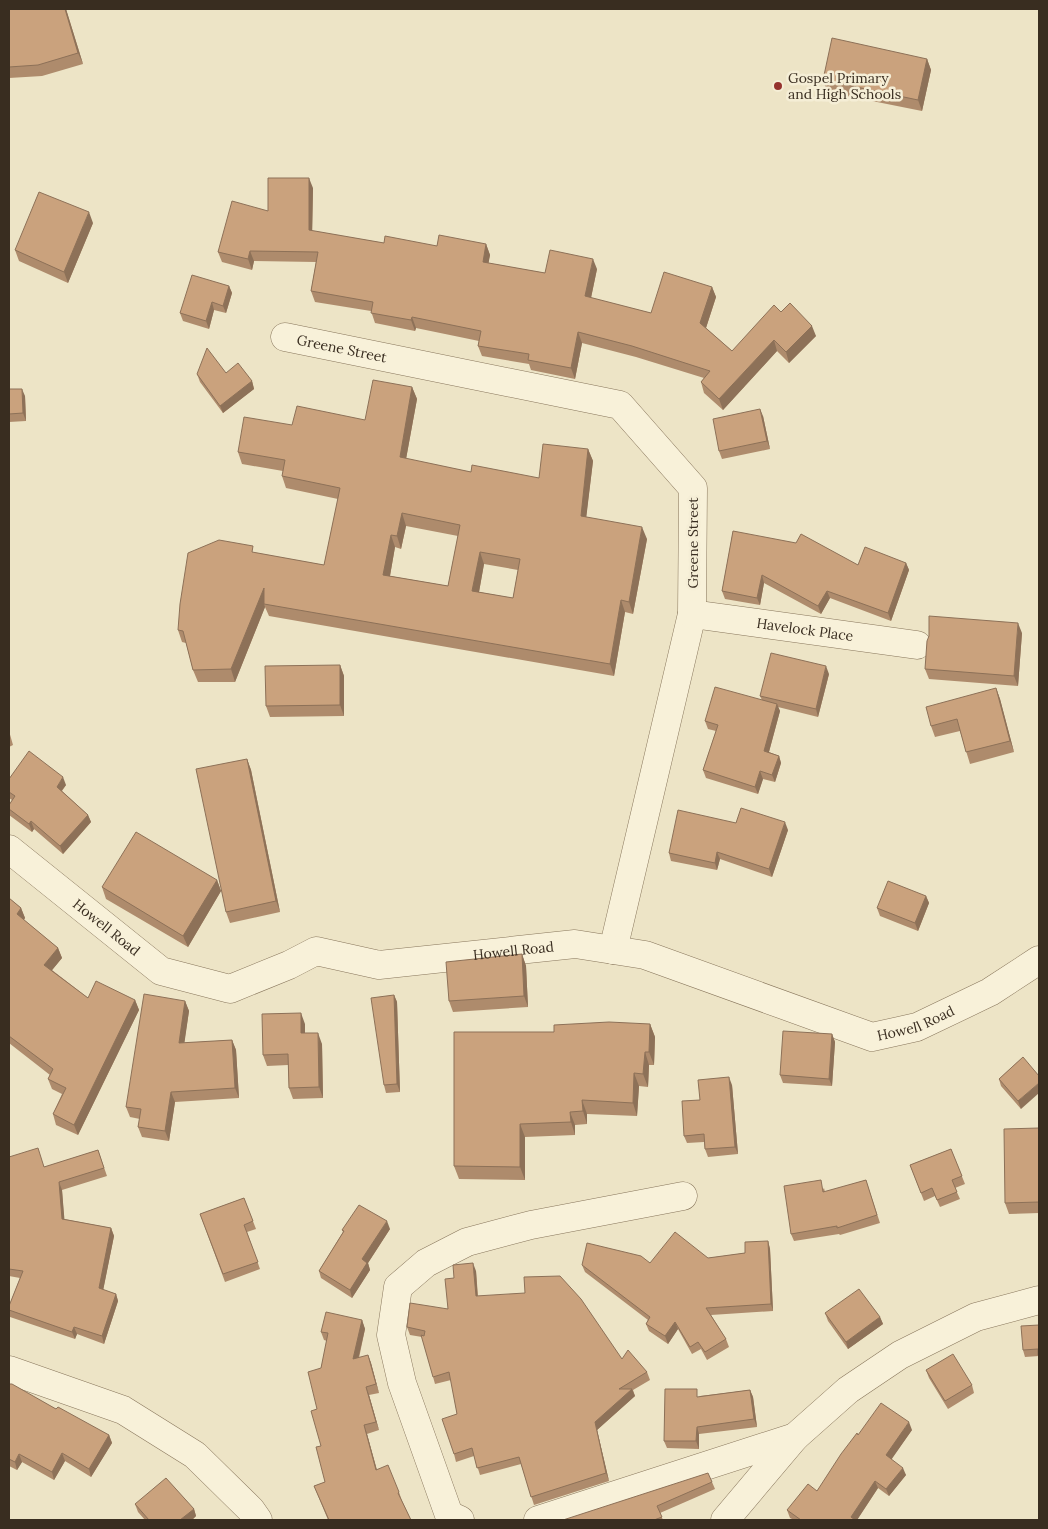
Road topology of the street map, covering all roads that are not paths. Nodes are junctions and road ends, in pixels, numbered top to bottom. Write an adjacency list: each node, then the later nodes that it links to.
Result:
1 (285, 336): 2 (street, Greene Street)
2 (692, 614): 3 (street, Havelock Place); 5 (street, Greene Street)
3 (917, 645)
4 (9, 849): 5 (street, Howell Road)
5 (613, 950): 6 (street, Howell Road)
6 (1039, 960)
7 (683, 1196): 12 (street)
8 (1039, 1300): 10 (street)
9 (9, 1370): 11 (street)
10 (795, 1437): 13 (street); 14 (street)
11 (258, 1520)
12 (460, 1520)
13 (538, 1520)
14 (725, 1520)

